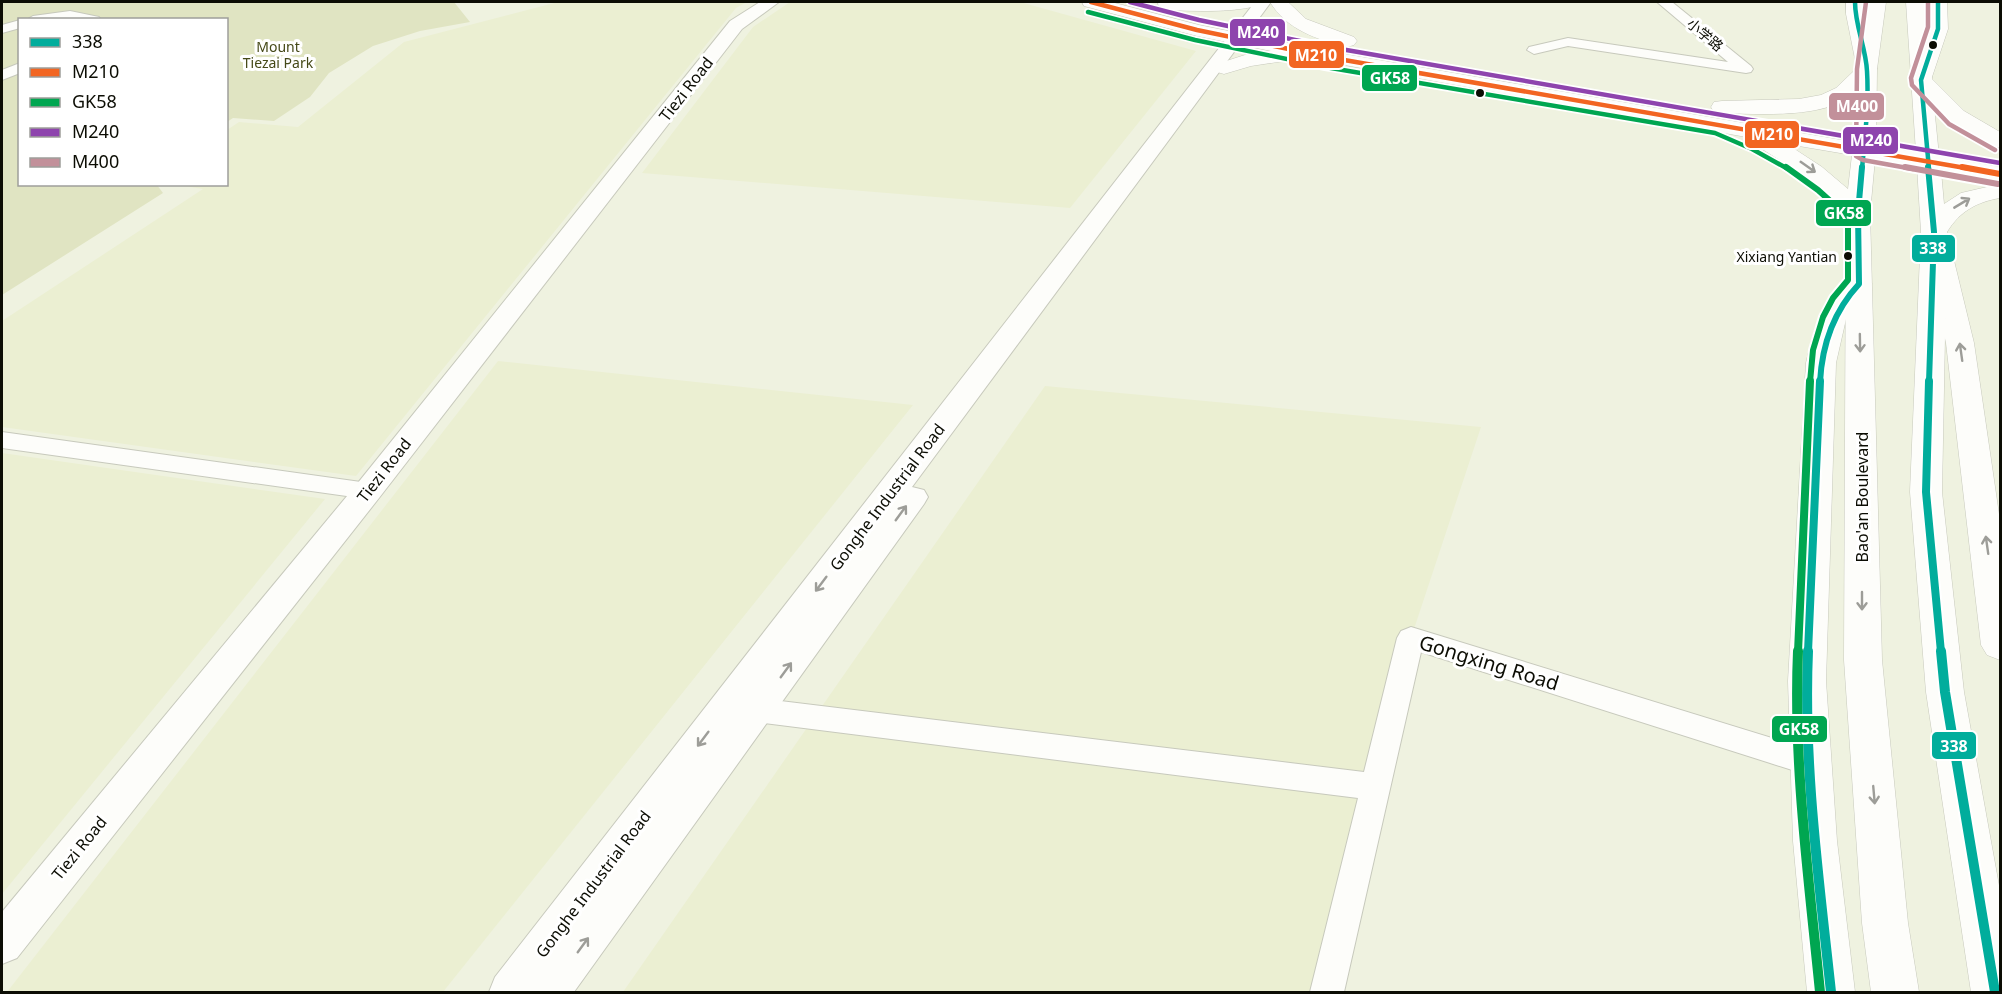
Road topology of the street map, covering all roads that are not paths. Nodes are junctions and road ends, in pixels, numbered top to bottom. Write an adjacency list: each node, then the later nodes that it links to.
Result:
1 (771, 2): 33 (street, Tiezi Road)
2 (1091, 2): 8 (main road)
3 (1665, 2): 15 (street, 小学路)
4 (1855, 2): 19 (main road)
5 (1877, 2): 19 (main road, Bao'an Boulevard)
6 (1915, 2): 21 (main road)
7 (1938, 2): 21 (main road)
8 (1157, 6): 9 (main road); 17 (main road)
9 (1256, 16): 14 (main road); 14 (main road); 16 (main road); 17 (street, Gonghe Industrial Road)
10 (48, 18): 11 (street)
11 (84, 18)
12 (18, 25): 13 (street)
13 (2, 29)
14 (1347, 41): 22 (main road)
15 (1534, 50)
16 (1327, 57): 17 (main road); 22 (main road)
17 (1219, 67): 35 (street, Gonghe Industrial Road, one-way to 17); 39 (street, Gonghe Industrial Road, one-way to 39)
18 (18, 68): 20 (street)
19 (1867, 69): 22 (main road); 23 (main road, Bao'an Boulevard)
20 (2, 76)
21 (1921, 80): 24 (main road); 25 (main road)
22 (1720, 115): 23 (main road); 29 (main road, one-way to 29)
23 (1865, 141): 25 (main road); 29 (main road, Bao'an Boulevard)
24 (2001, 141)
25 (1928, 153): 26 (main road); 27 (main road); 30 (main road)
26 (2001, 157)
27 (2001, 174)
28 (2001, 191): 30 (main road, one-way to 28)
29 (1858, 213): 31 (main road, Bao'an Boulevard)
30 (1934, 232): 34 (main road, one-way to 30); 44 (main road)
31 (1859, 284): 36 (main road); 43 (main road, Bao'an Boulevard, one-way to 43)
32 (2, 440): 33 (street)
33 (368, 491): 38 (street, Tiezi Road)
34 (2001, 645)
35 (756, 710): 37 (street); 40 (street, Gonghe Industrial Road, one-way to 35)
36 (1811, 763): 37 (street, Gongxing Road); 42 (main road)
37 (1376, 787): 41 (street, Gongxing Road)
38 (2, 944)
39 (510, 993)
40 (548, 993)
41 (1327, 993)
42 (1831, 993)
43 (1895, 993)
44 (1995, 993)

